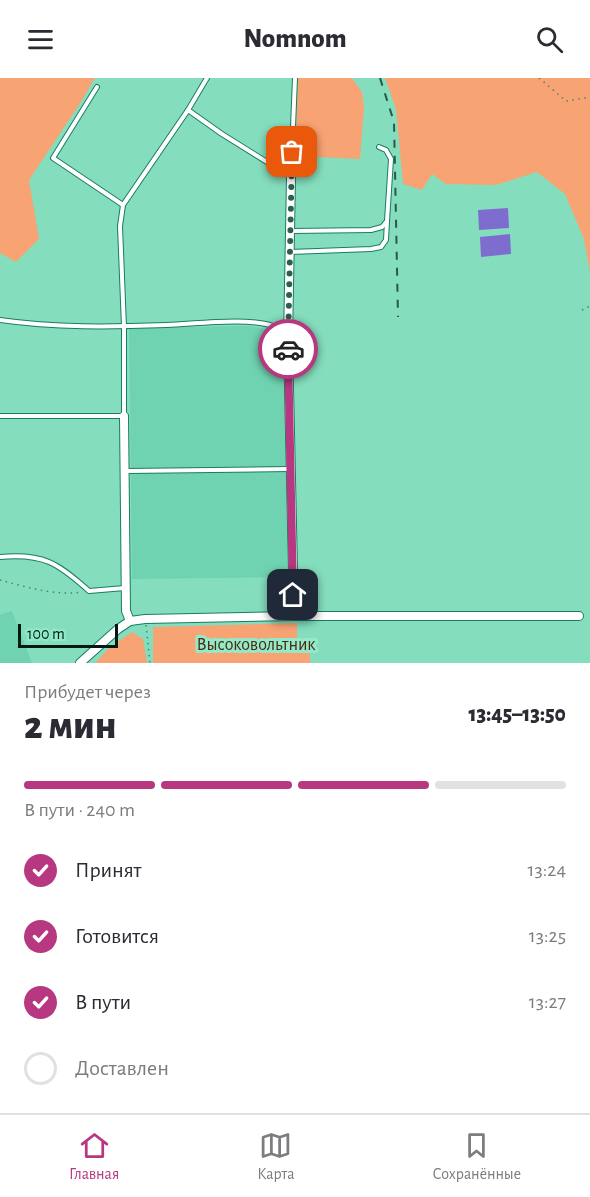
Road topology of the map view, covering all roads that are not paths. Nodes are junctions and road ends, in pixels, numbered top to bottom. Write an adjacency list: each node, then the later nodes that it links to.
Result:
1 (207, 78): 4 (lane)
2 (295, 78): 6 (lane)
3 (97, 87): 7 (lane)
4 (189, 110): 6 (lane); 7 (lane)
5 (379, 147): 8 (lane)
6 (291, 177): 9 (street)
7 (123, 205): 12 (lane)
8 (387, 221): 9 (lane); 10 (lane)
9 (290, 231): 10 (street)
10 (290, 252): 13 (street)
11 (0, 321): 12 (lane)
12 (124, 327): 13 (lane); 15 (lane)
13 (288, 341): 16 (street)
14 (0, 416): 15 (lane)
15 (124, 416): 17 (street)
16 (291, 470): 17 (lane); 20 (street)
17 (126, 471): 19 (street)
18 (0, 557): 19 (lane)
19 (126, 588): 22 (street)
20 (294, 616): 21 (street); 22 (street)
21 (579, 616)
22 (130, 621): 23 (street)
23 (80, 663)

